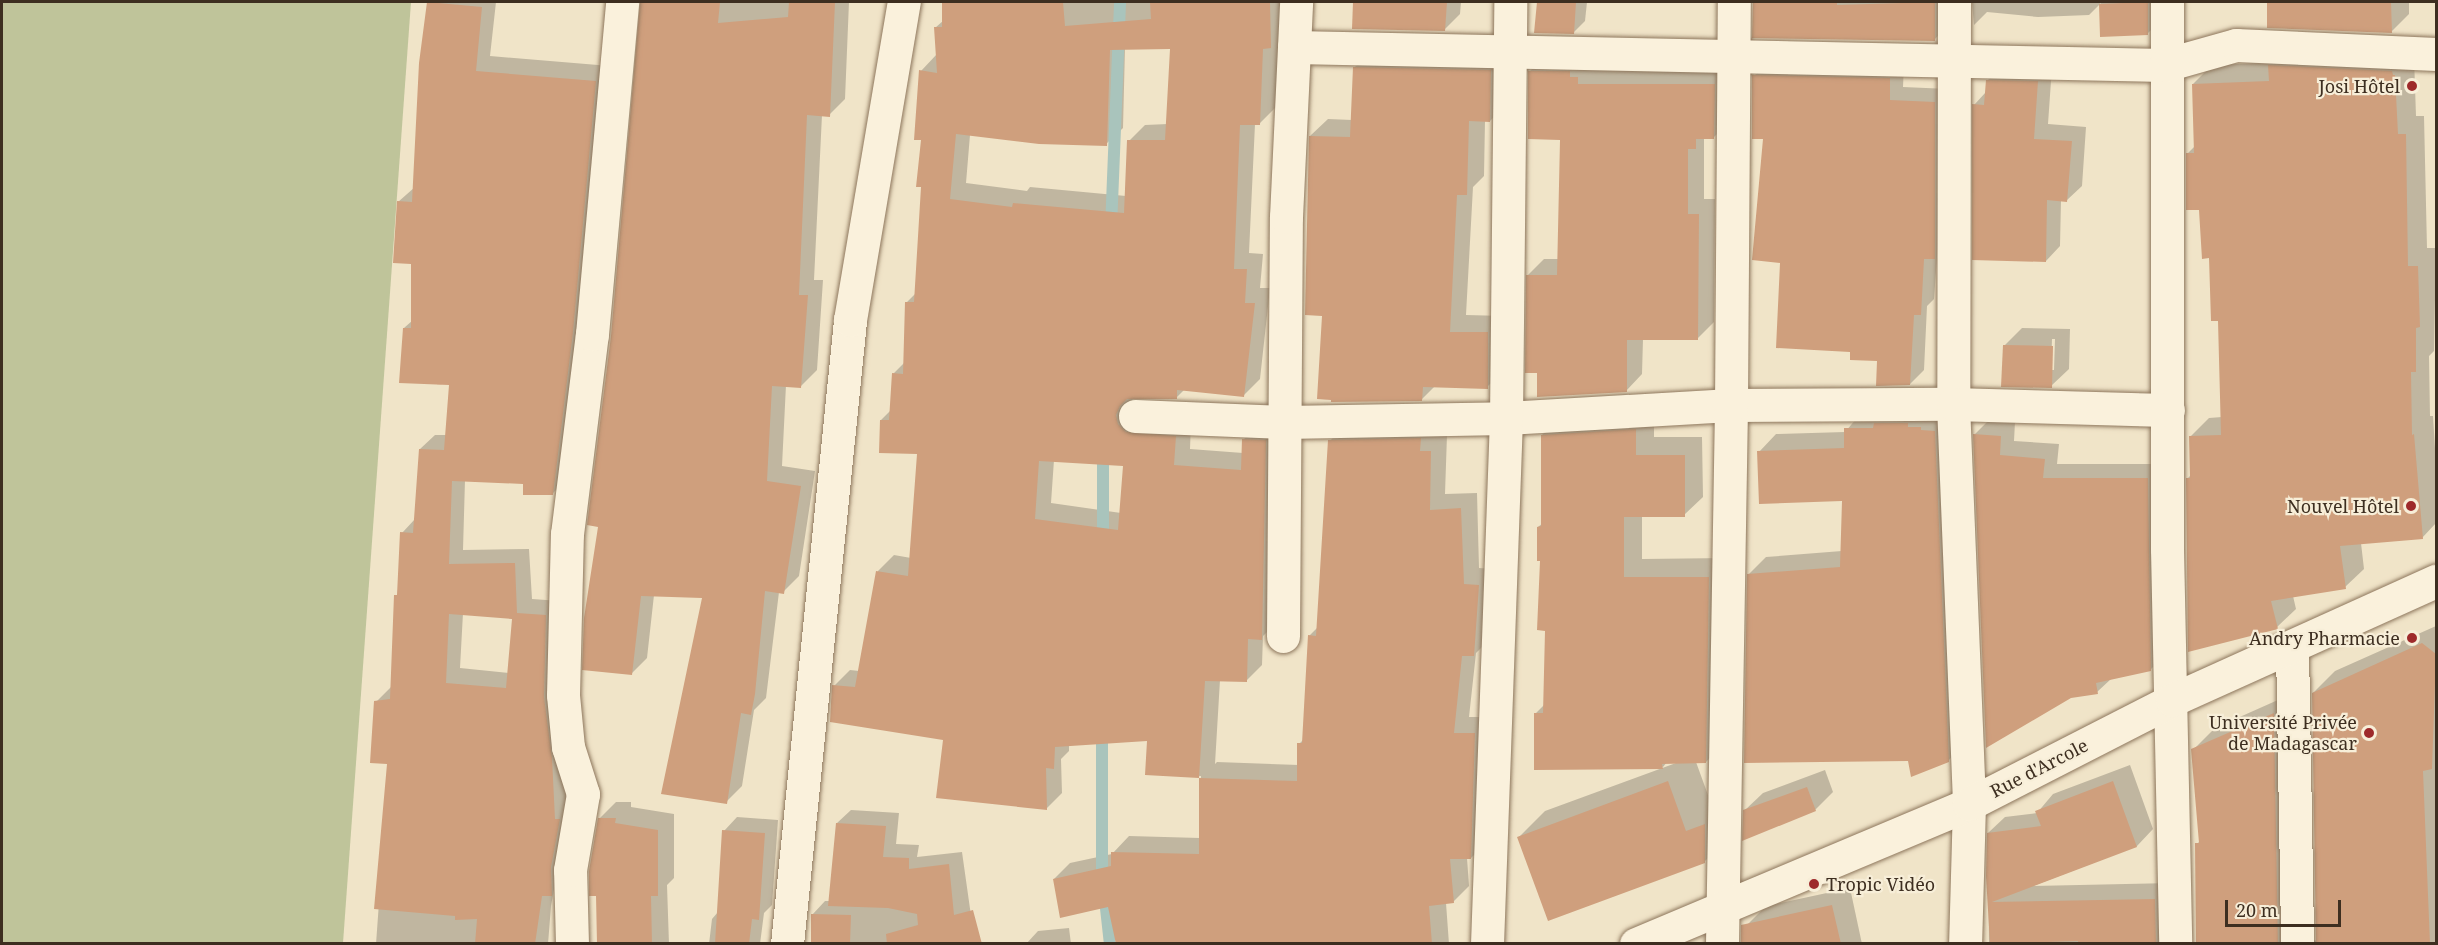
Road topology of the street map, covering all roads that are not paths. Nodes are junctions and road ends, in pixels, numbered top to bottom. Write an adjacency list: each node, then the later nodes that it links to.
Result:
1 (622, 2): 26 (street)
2 (904, 2): 27 (street)
3 (1296, 2): 8 (street)
4 (1510, 2): 9 (street)
5 (1734, 2): 11 (street)
6 (1954, 2): 12 (street)
7 (2167, 2): 13 (street)
8 (1294, 47): 9 (street); 19 (street)
9 (1510, 52): 11 (street); 18 (street)
10 (2436, 54): 13 (street)
11 (1733, 56): 12 (street); 15 (street)
12 (1954, 61): 13 (street); 14 (street)
13 (2165, 65): 16 (street)
14 (1953, 404): 15 (street); 16 (street); 24 (street)
15 (1731, 405): 18 (street); 25 (street)
16 (2168, 410): 23 (street)
17 (1136, 416): 19 (street)
18 (1506, 418): 19 (street); 28 (street)
19 (1284, 422): 21 (street)
20 (2436, 581): 22 (street, Rue d'Arcole)
21 (1283, 636)
22 (2292, 647): 23 (street, Rue d'Arcole); 33 (street)
23 (2172, 700): 24 (street, Rue d'Arcole); 32 (street)
24 (1970, 804): 25 (street, Rue d'Arcole); 31 (street)
25 (1721, 906): 29 (street, Rue d'Arcole); 30 (street)
26 (572, 944)
27 (787, 944)
28 (1487, 944)
29 (1636, 944)
30 (1722, 944)
31 (1965, 944)
32 (2175, 944)
33 (2297, 944)

